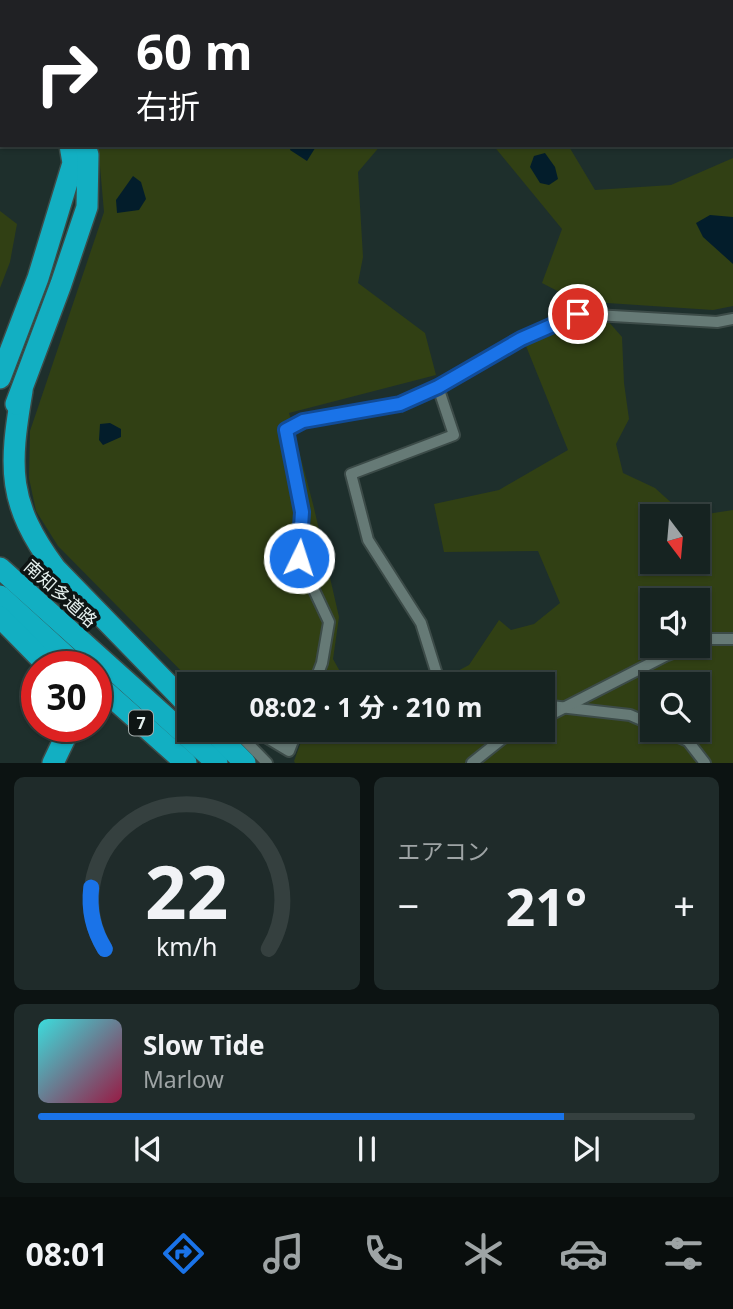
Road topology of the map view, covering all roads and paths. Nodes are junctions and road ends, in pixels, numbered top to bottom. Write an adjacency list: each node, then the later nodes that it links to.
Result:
1 (70, 147): 4 (highway)
2 (86, 147): 6 (highway)
3 (733, 319): 5 (street)
4 (0, 377)
5 (438, 387): 16 (street); 17 (street)
6 (22, 391): 7 (highway); 18 (highway)
7 (0, 445)
8 (0, 568): 33 (highway, 南知多道路 / 7)
9 (0, 596): 14 (highway)
10 (0, 617): 13 (highway)
11 (710, 639): 12 (street)
12 (733, 639)
13 (33, 651)
14 (60, 651)
15 (661, 658): 21 (street)
16 (319, 672)
17 (436, 672)
18 (177, 694)
19 (112, 697): 32 (highway, 7)
20 (555, 707): 21 (street)
21 (564, 709): 22 (street); 23 (street)
22 (555, 713)
23 (640, 720)
24 (63, 742): 31 (highway)
25 (224, 742): 34 (highway)
26 (247, 742): 35 (street)
27 (274, 742): 28 (street)
28 (292, 742)
29 (498, 742): 36 (street)
30 (689, 742): 37 (street)
31 (53, 763)
32 (186, 763)
33 (218, 763)
34 (245, 763)
35 (267, 763)
36 (472, 763)
37 (705, 763)

